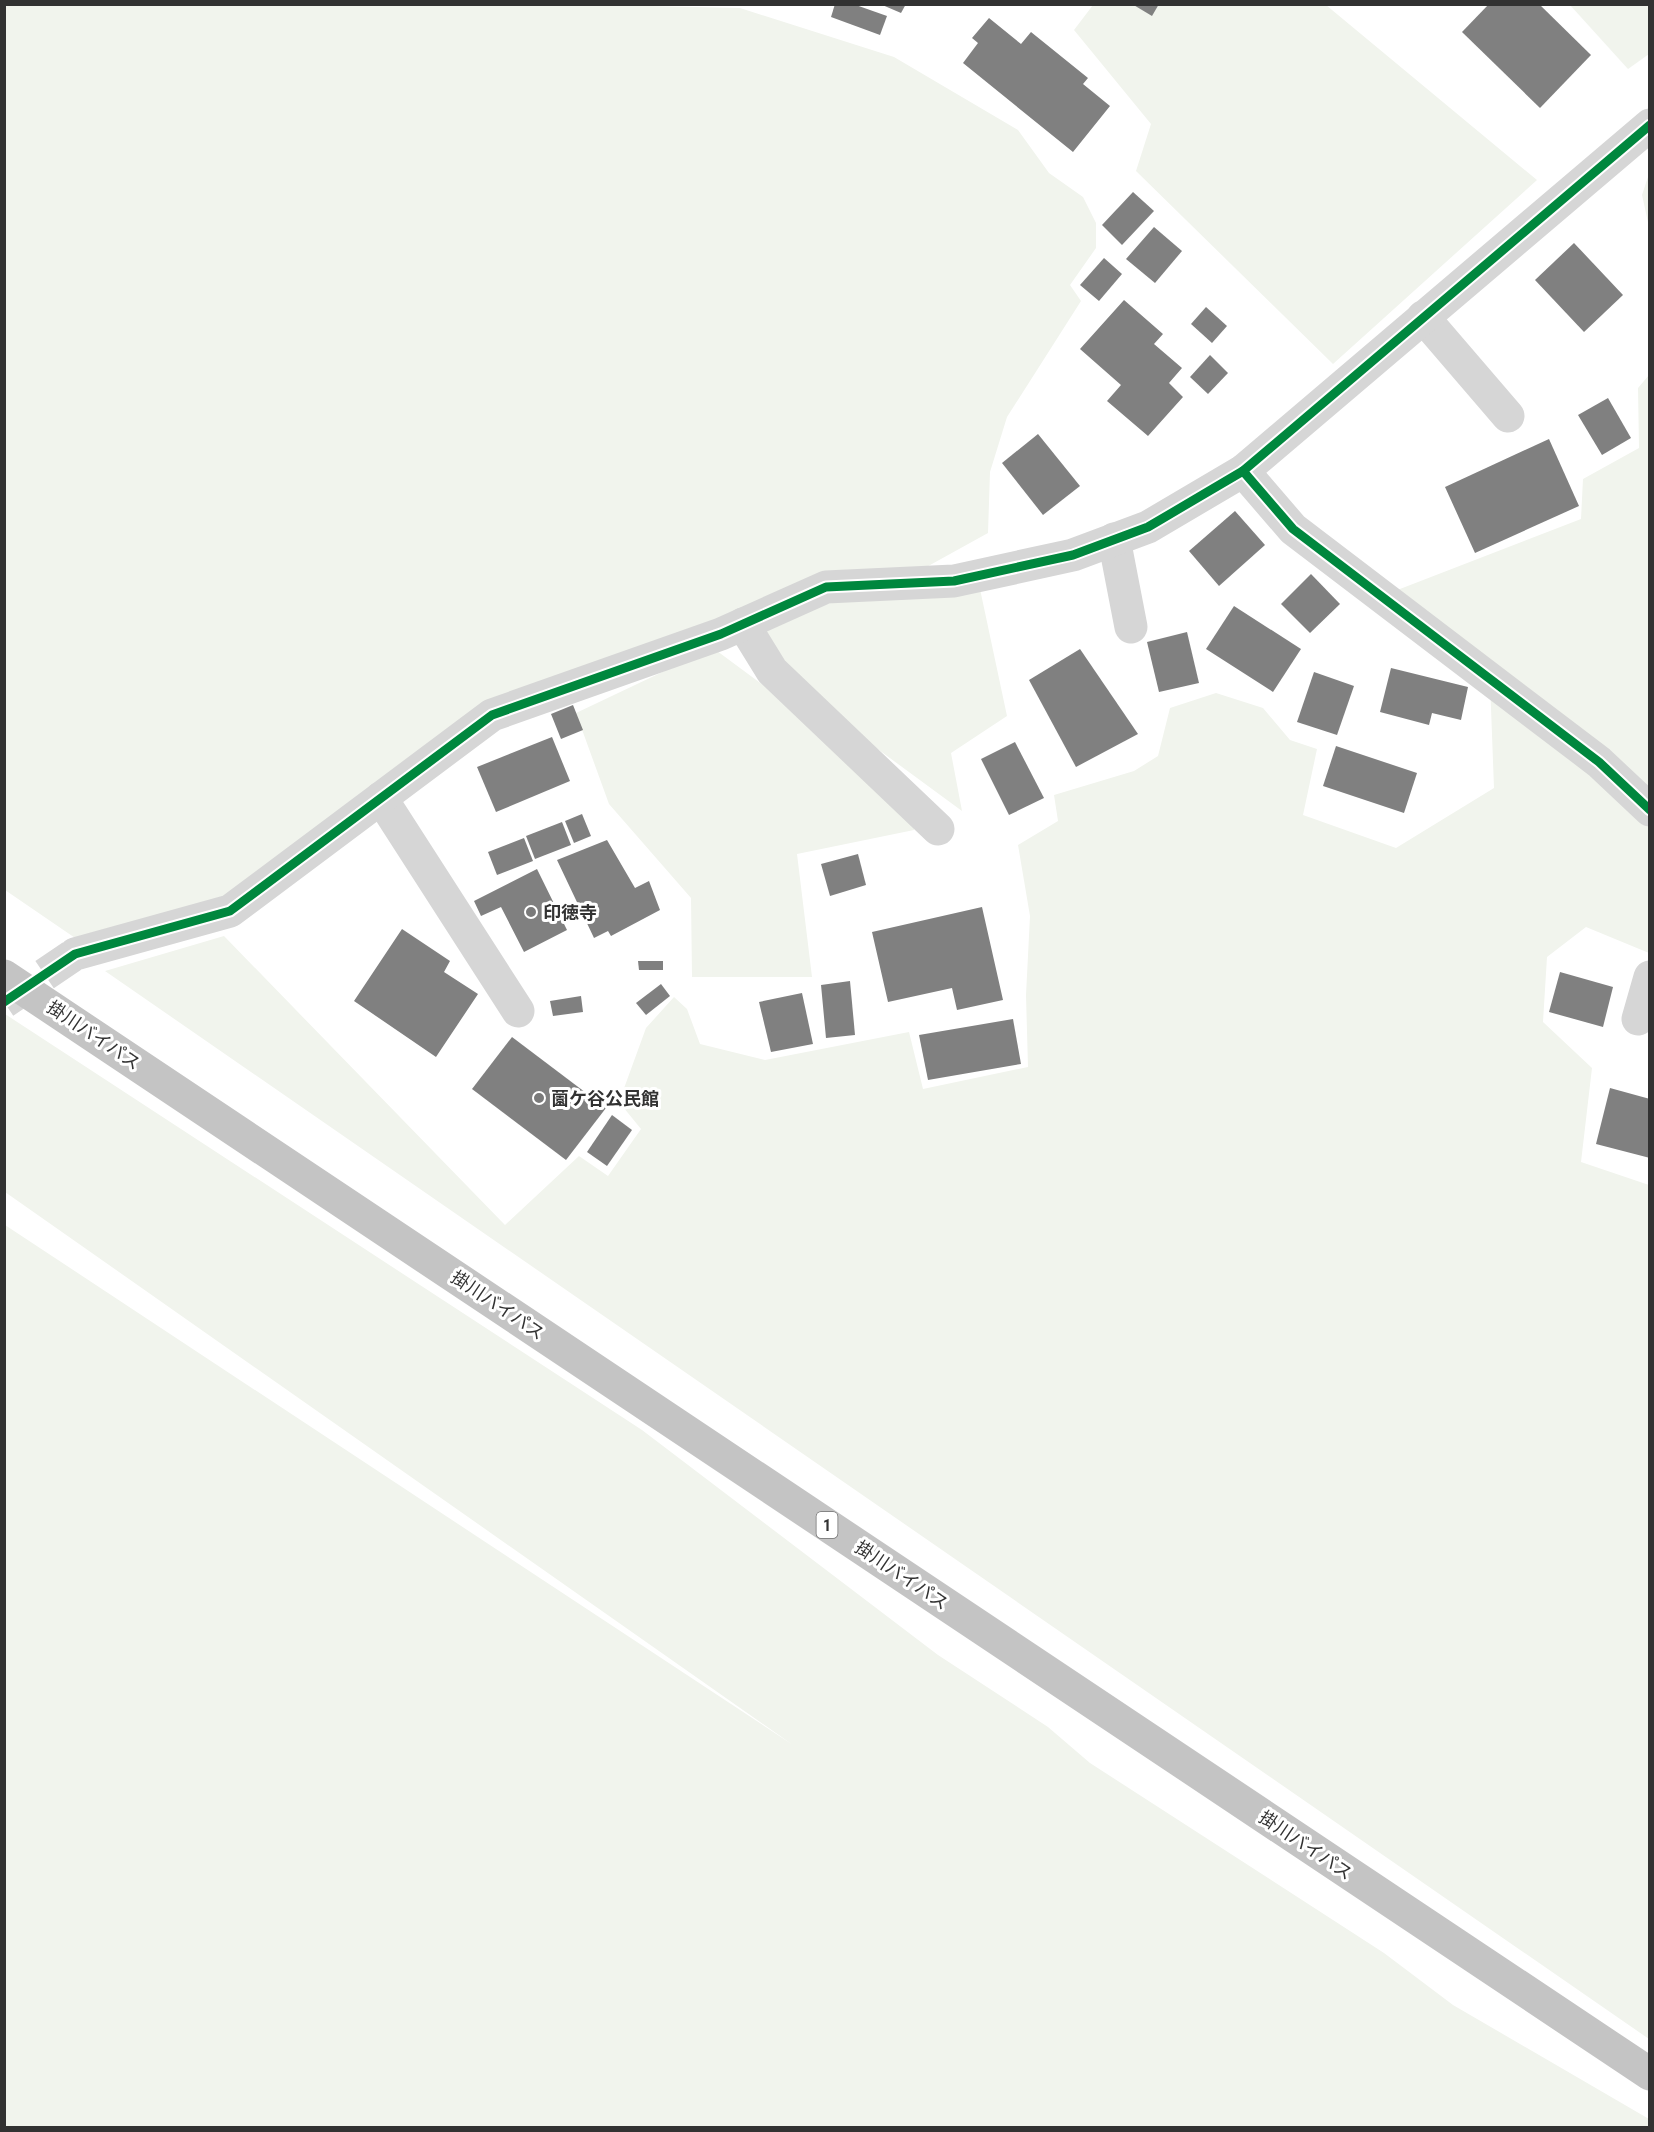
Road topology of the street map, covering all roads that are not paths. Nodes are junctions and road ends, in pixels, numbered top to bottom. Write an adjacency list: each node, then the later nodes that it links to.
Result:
1 (1650, 125): 2 (street)
2 (1424, 317): 3 (street); 4 (street)
3 (1508, 416)
4 (1243, 471): 5 (street); 9 (street)
5 (1114, 539): 6 (street); 7 (street)
6 (743, 624): 8 (street); 10 (street)
7 (1131, 627)
8 (381, 798): 11 (street); 14 (street)
9 (1650, 810)
10 (938, 829)
11 (75, 954)
12 (4, 976): 16 (highway, 掛川バイパス / 1)
13 (1650, 977): 15 (street)
14 (518, 1011)
15 (1638, 1019)
16 (1650, 2074)

